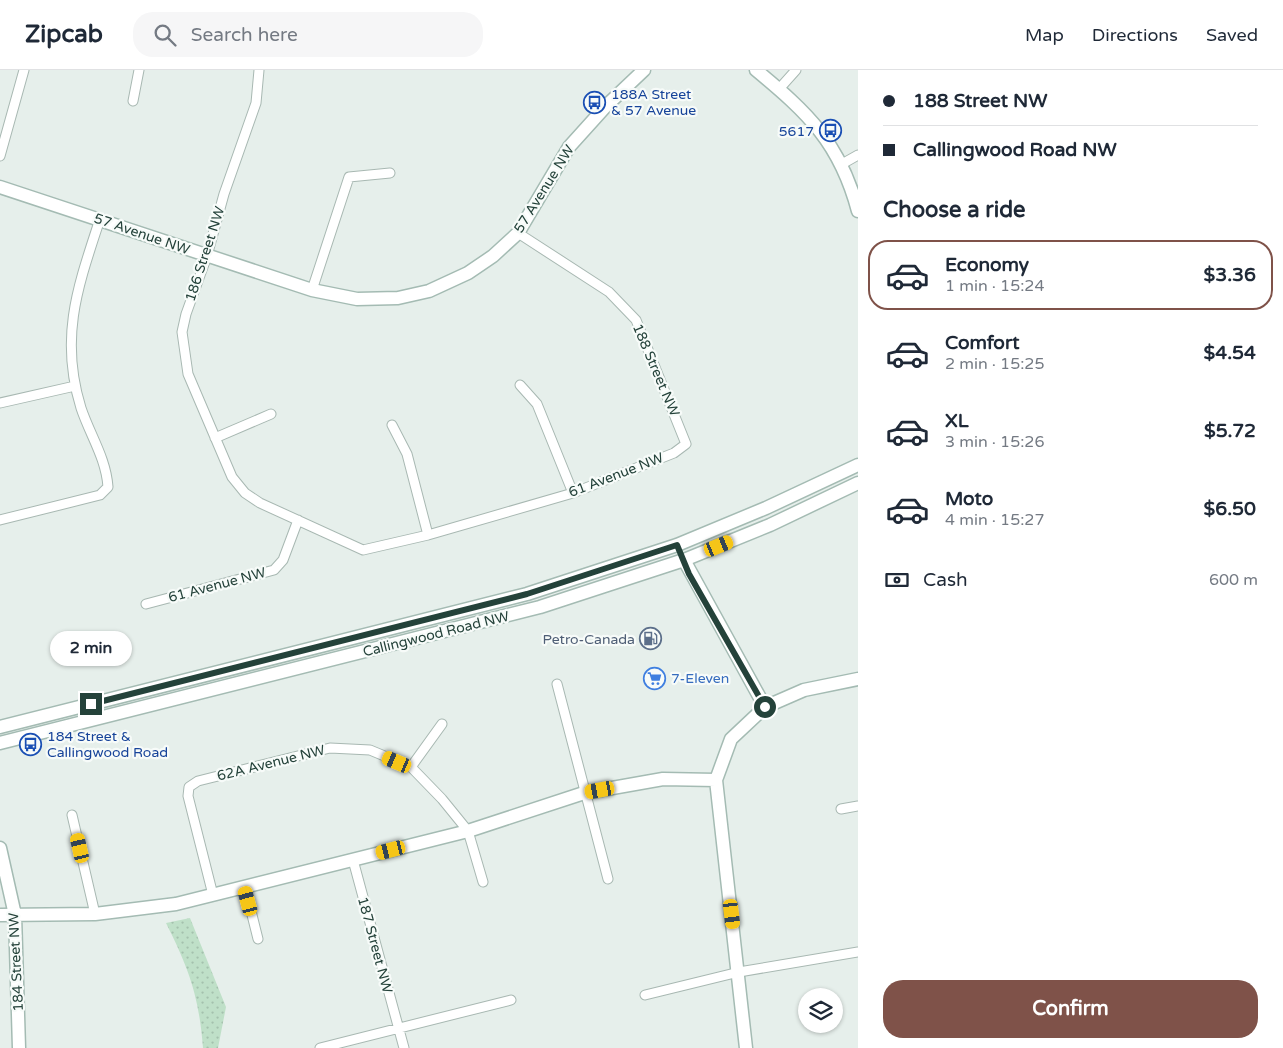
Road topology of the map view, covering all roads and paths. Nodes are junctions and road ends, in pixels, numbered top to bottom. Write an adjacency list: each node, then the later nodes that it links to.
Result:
1 (24, 70): 10 (street)
2 (139, 70): 8 (street)
3 (259, 70): 17 (street, 186 Street NW)
4 (756, 70): 7 (street)
5 (796, 70): 7 (street)
6 (637, 72): 16 (street, 57 Avenue NW)
7 (779, 90): 11 (street)
8 (133, 100)
9 (858, 155): 11 (street)
10 (0, 156)
11 (842, 164): 14 (street)
12 (390, 173): 18 (street)
13 (0, 188): 15 (street, 57 Avenue NW)
14 (858, 211)
15 (100, 219): 17 (street, 57 Avenue NW); 20 (street)
16 (518, 233): 18 (street, 57 Avenue NW); 25 (street, 188 Street NW)
17 (207, 256): 18 (street, 57 Avenue NW); 24 (street, 186 Street NW)
18 (312, 290)
19 (520, 385): 28 (street)
20 (75, 386): 21 (street); 29 (street)
21 (0, 403)
22 (271, 414): 24 (street)
23 (392, 425): 31 (street)
24 (215, 438): 30 (street, 186 Street NW)
25 (686, 444): 28 (street, 61 Avenue NW)
26 (858, 465): 32 (street, Callingwood Road NW)
27 (858, 483): 33 (street, Callingwood Road NW)
28 (572, 493): 31 (street, 61 Avenue NW)
29 (0, 520)
30 (298, 520): 31 (street, 61 Avenue NW); 34 (street, 61 Avenue NW)
31 (428, 535)
32 (677, 545): 33 (street); 39 (street, Callingwood Road NW)
33 (684, 560): 37 (street); 40 (street, Callingwood Road NW)
34 (146, 604)
35 (858, 679): 37 (street)
36 (557, 684): 43 (street)
37 (765, 707): 42 (street)
38 (442, 724): 41 (street)
39 (0, 726)
40 (0, 743)
41 (410, 767): 47 (street); 53 (street, 62A Avenue NW)
42 (716, 780): 43 (street); 59 (street)
43 (584, 793): 47 (street); 50 (street)
44 (858, 806): 45 (street)
45 (841, 809)
46 (72, 815): 54 (street)
47 (468, 831): 49 (street); 51 (street)
48 (0, 848): 56 (street, 184 Street NW)
49 (353, 860): 52 (street); 62 (street, 187 Street NW)
50 (608, 879)
51 (483, 882)
52 (245, 887): 53 (street); 57 (street)
53 (212, 895): 54 (street)
54 (95, 914): 56 (street)
55 (0, 915): 56 (street)
56 (15, 915): 63 (street, 184 Street NW)
57 (258, 939)
58 (858, 952): 59 (street)
59 (739, 972): 60 (street); 66 (street)
60 (644, 995)
61 (511, 1000): 62 (street)
62 (398, 1029): 64 (street); 65 (street, 187 Street NW)
63 (19, 1048)
64 (320, 1048)
65 (404, 1048)
66 (746, 1048)

